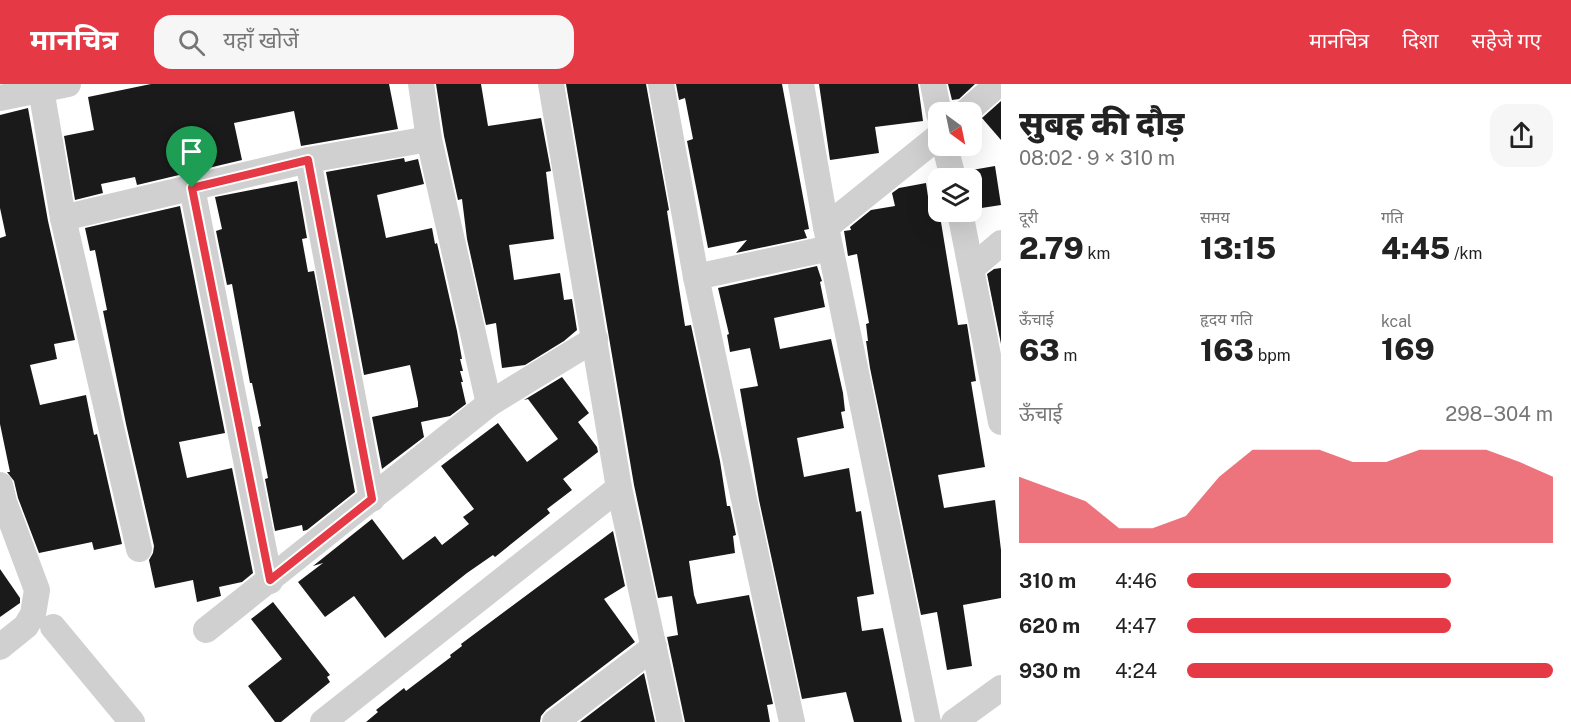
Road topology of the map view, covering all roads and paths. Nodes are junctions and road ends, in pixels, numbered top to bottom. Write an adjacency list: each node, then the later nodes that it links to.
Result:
1 (68, 84): 8 (street)
2 (421, 84): 12 (street)
3 (551, 84): 22 (street)
4 (661, 84): 21 (street)
5 (801, 84): 18 (street)
6 (933, 84): 10 (street)
7 (998, 84): 11 (street)
8 (41, 89): 9 (street); 16 (street)
9 (0, 98)
10 (937, 102)
11 (977, 102)
12 (429, 140): 14 (street); 23 (street)
13 (928, 145): 18 (street)
14 (308, 160): 15 (street); 27 (street)
15 (192, 188): 16 (street); 29 (street)
16 (63, 218): 28 (street)
17 (962, 222): 20 (street)
18 (828, 238): 21 (street); 40 (street)
19 (1001, 243): 20 (street)
20 (972, 268): 24 (street)
21 (696, 277): 39 (street)
22 (595, 339): 23 (street); 25 (street)
23 (489, 404): 27 (street)
24 (1001, 422)
25 (619, 488): 33 (street); 36 (street)
26 (1, 498): 32 (street)
27 (372, 499): 29 (street)
28 (139, 549)
29 (270, 580): 31 (street)
30 (53, 627): 35 (street)
31 (206, 630)
32 (0, 647)
33 (654, 647): 37 (street); 38 (street)
34 (1001, 688): 41 (street)
35 (132, 722)
36 (323, 722)
37 (555, 722)
38 (670, 722)
39 (792, 722)
40 (928, 722)
41 (954, 722)

